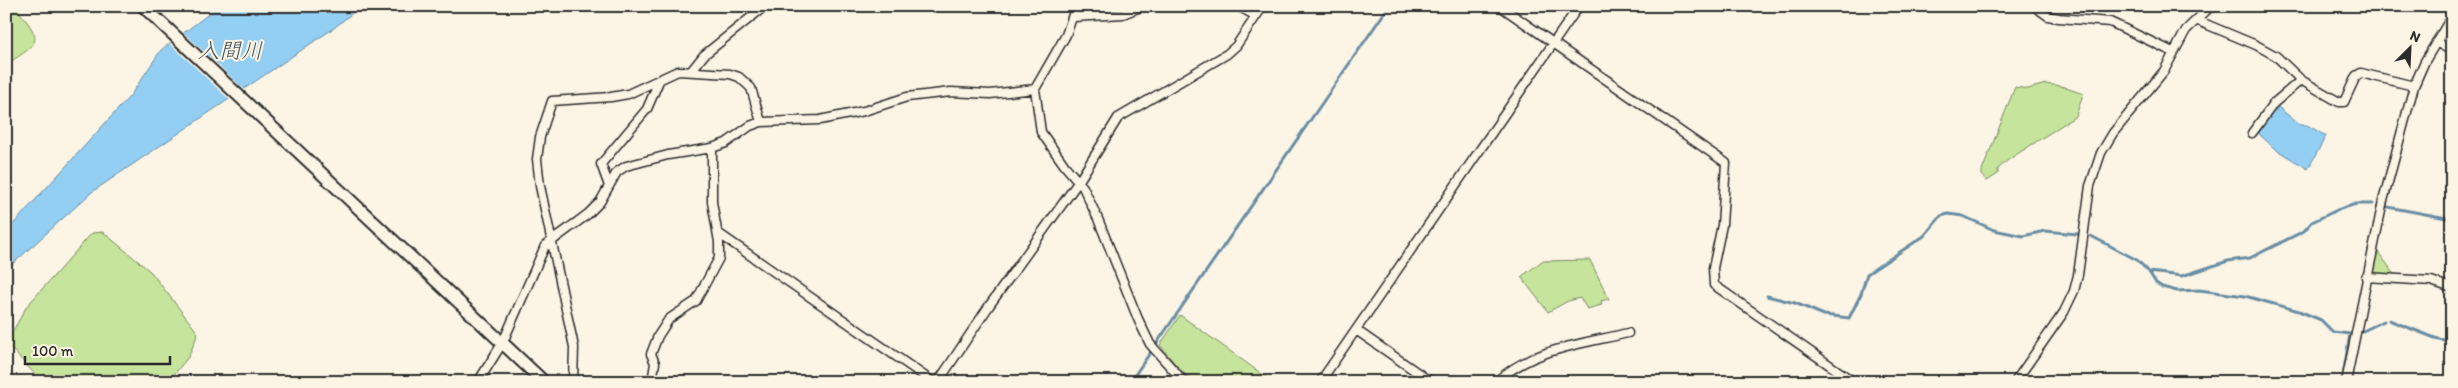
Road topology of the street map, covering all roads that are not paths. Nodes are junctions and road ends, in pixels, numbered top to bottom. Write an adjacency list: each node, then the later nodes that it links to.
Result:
1 (143, 6): 37 (street)
2 (765, 6): 21 (street)
3 (1076, 6): 15 (street)
4 (1143, 6): 15 (street)
5 (1238, 6): 13 (street)
6 (1263, 6): 13 (street)
7 (1500, 6): 17 (street)
8 (1579, 6): 17 (street)
9 (2211, 6): 16 (street)
10 (2450, 6): 12 (street)
11 (2038, 7): 20 (street)
12 (2452, 10)
13 (1256, 16): 29 (street)
14 (2452, 16): 18 (street)
15 (1074, 17): 25 (street)
16 (2196, 20): 20 (street); 22 (street)
17 (1554, 42): 35 (street); 48 (street)
18 (2436, 42): 19 (street); 24 (street)
19 (2452, 51)
20 (2173, 52): 49 (street)
21 (692, 70): 23 (street); 26 (street)
22 (2302, 80): 24 (street); 27 (street)
23 (659, 82): 30 (street); 32 (street)
24 (2414, 86): 33 (street)
25 (1035, 89): 26 (street); 29 (street)
26 (761, 122): 28 (street)
27 (2252, 132)
28 (712, 148): 30 (street); 31 (street)
29 (1079, 181): 43 (street); 44 (street)
30 (609, 186): 32 (street)
31 (718, 233): 41 (street); 42 (street)
32 (552, 240): 37 (street); 40 (street)
33 (2366, 277): 34 (street); 50 (street)
34 (2452, 288)
35 (1356, 330): 45 (street); 46 (street)
36 (1628, 332): 47 (street)
37 (503, 342): 38 (street); 39 (street)
38 (478, 382)
39 (544, 382)
40 (573, 382)
41 (652, 382)
42 (933, 382)
43 (938, 382)
44 (1184, 382)
45 (1320, 382)
46 (1430, 382)
47 (1496, 382)
48 (1854, 382)
49 (2015, 382)
50 (2346, 382)

